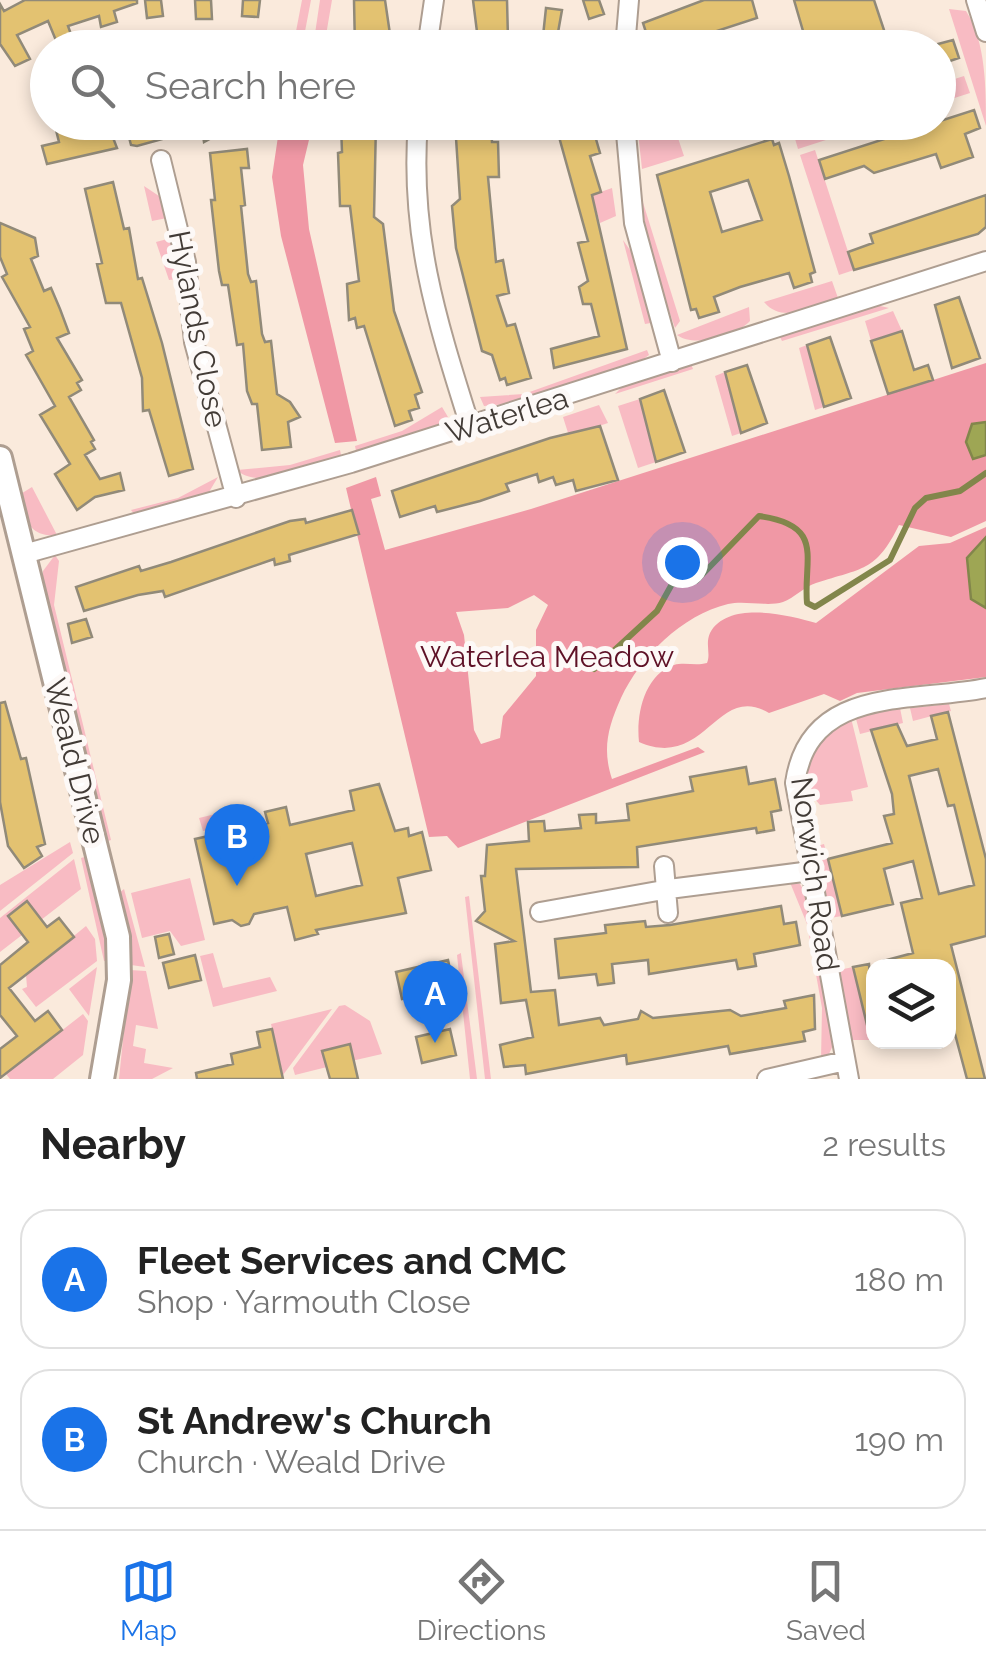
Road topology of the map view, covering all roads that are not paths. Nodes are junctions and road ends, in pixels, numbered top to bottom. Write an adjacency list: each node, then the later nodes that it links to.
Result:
1 (434, 0): 4 (street)
2 (629, 0): 5 (street)
3 (976, 0): 6 (street)
4 (430, 30)
5 (626, 30)
6 (986, 32)
7 (418, 140): 12 (street)
8 (627, 140): 11 (street)
9 (162, 160): 14 (street, Hylands Close)
10 (986, 261): 11 (street, Waterlea)
11 (672, 362): 12 (street, Waterlea)
12 (470, 426): 14 (street, Waterlea)
13 (0, 458): 15 (street, Weald Drive)
14 (236, 498): 15 (street, Waterlea)
15 (24, 554): 23 (street, Weald Drive)
16 (986, 688): 18 (street, Norwich Road)
17 (664, 866): 19 (street)
18 (811, 871): 19 (street); 22 (street, Norwich Road)
19 (669, 889): 20 (street); 21 (street)
20 (540, 912)
21 (668, 913)
22 (847, 1070): 24 (street)
23 (105, 1075)
24 (767, 1079)

